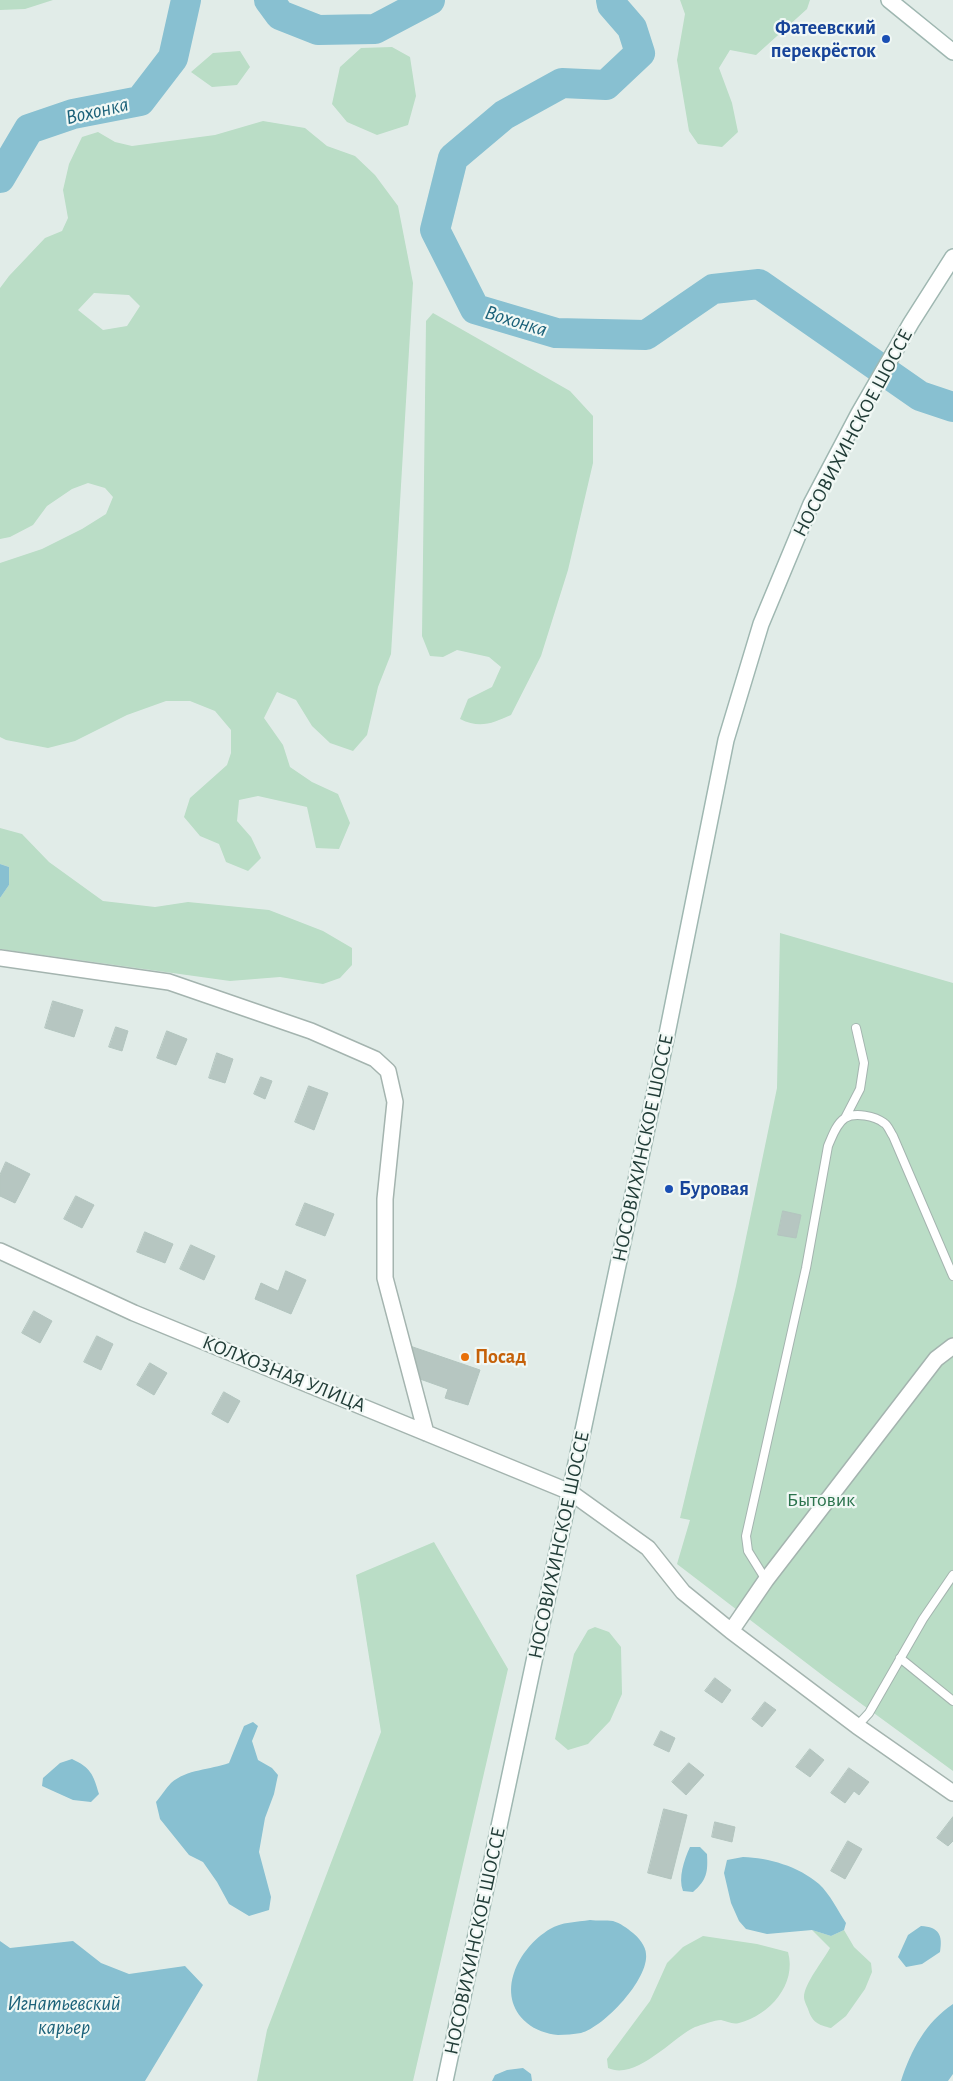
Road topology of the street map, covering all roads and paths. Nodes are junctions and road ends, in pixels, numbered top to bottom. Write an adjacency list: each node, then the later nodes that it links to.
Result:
1 (889, 0): 2 (street)
2 (953, 52)
3 (953, 256): 11 (street, НОСОВИХИНСКОЕ ШОССЕ)
4 (0, 958): 10 (street)
5 (856, 1028): 6 (lane)
6 (845, 1118): 8 (lane); 13 (lane)
7 (0, 1251): 10 (street, КОЛХОЗНАЯ УЛИЦА)
8 (953, 1276)
9 (953, 1346): 13 (street)
10 (426, 1433): 11 (street, КОЛХОЗНАЯ УЛИЦА)
11 (570, 1492): 14 (street, КОЛХОЗНАЯ УЛИЦА); 19 (street, НОСОВИХИНСКОЕ ШОССЕ)
12 (953, 1574): 15 (lane)
13 (766, 1580): 14 (street)
14 (730, 1631): 17 (street, КОЛХОЗНАЯ УЛИЦА)
15 (900, 1658): 16 (lane); 17 (lane)
16 (953, 1702)
17 (857, 1726): 18 (street, КОЛХОЗНАЯ УЛИЦА)
18 (953, 1794)
19 (445, 2081)

